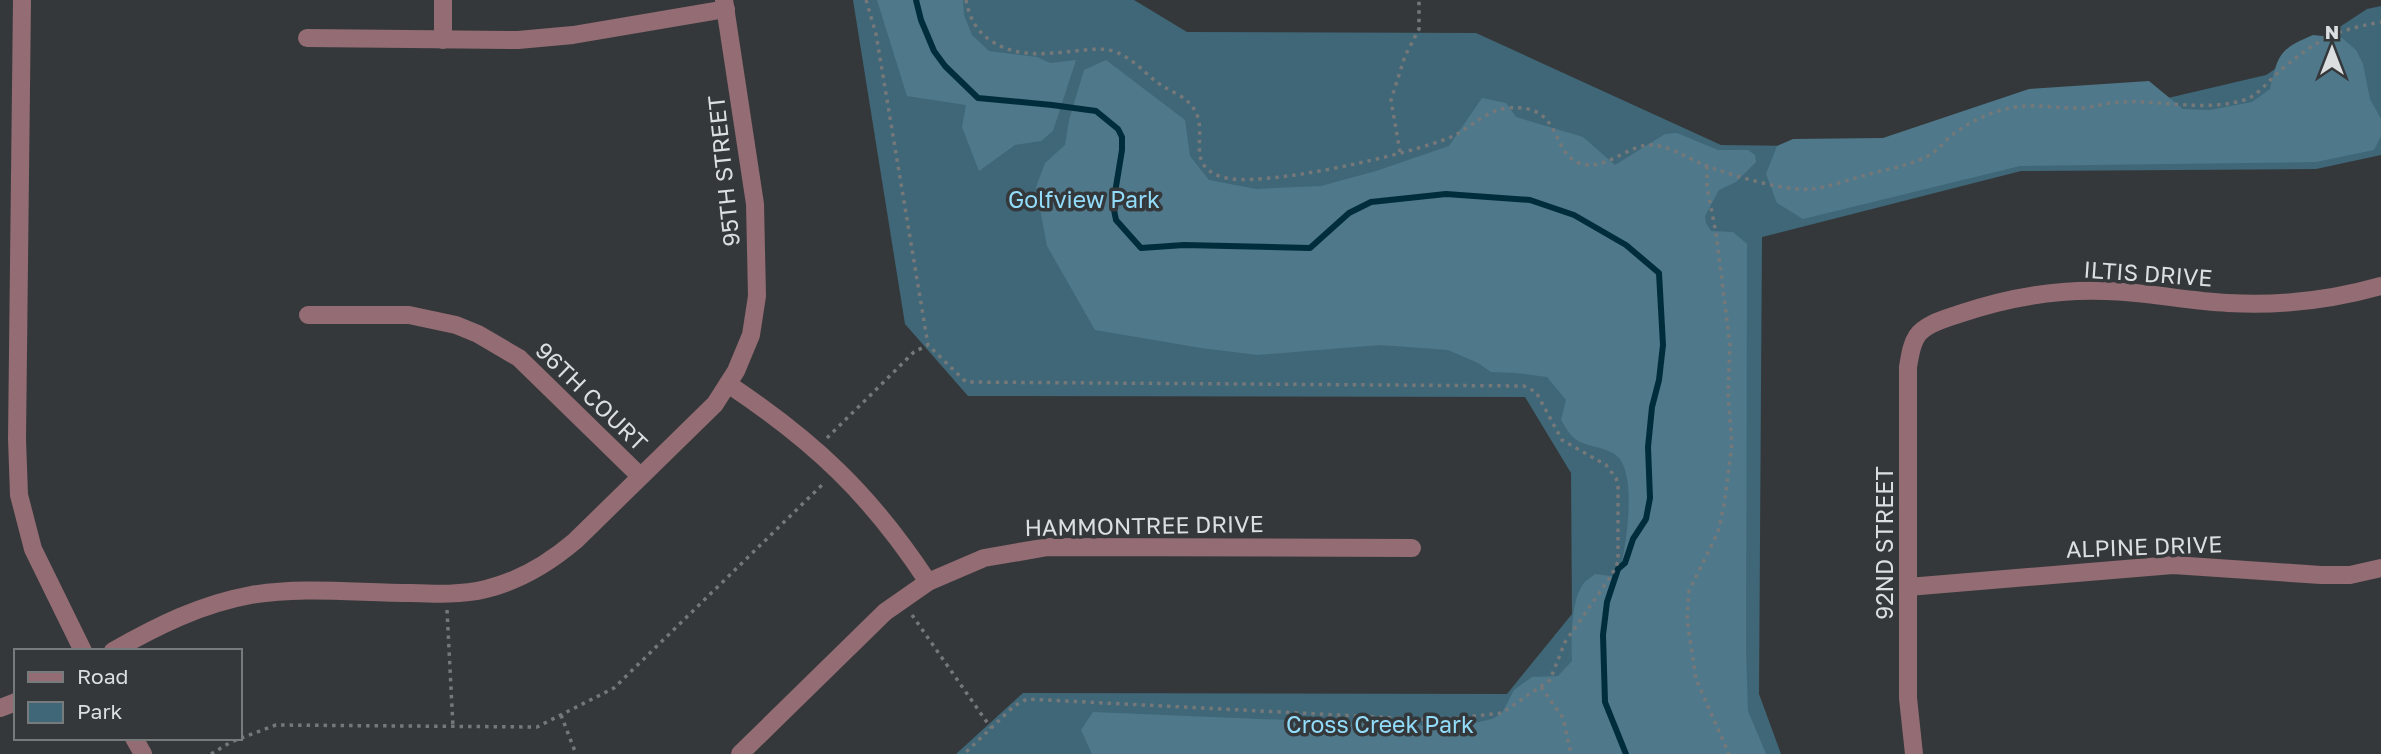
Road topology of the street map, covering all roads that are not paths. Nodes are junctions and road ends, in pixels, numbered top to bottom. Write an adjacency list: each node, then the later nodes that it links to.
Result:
1 (22, 0): 15 (street)
2 (443, 0): 5 (street)
3 (725, 5): 5 (street); 9 (street, 95TH STREET)
4 (307, 38): 5 (street)
5 (443, 40)
6 (2381, 286): 8 (street, ILTIS DRIVE)
7 (308, 315): 10 (street, 96TH COURT)
8 (1918, 334): 14 (street, 92ND STREET)
9 (728, 384): 10 (street, 95TH STREET); 13 (street)
10 (640, 476): 16 (street, 95TH STREET)
11 (1412, 548): 13 (street, HAMMONTREE DRIVE)
12 (2381, 568): 14 (street, ALPINE DRIVE)
13 (928, 582): 17 (street, HAMMONTREE DRIVE)
14 (1908, 586): 18 (street, 92ND STREET)
15 (82, 649)
16 (116, 649)
17 (740, 754)
18 (1914, 754)

